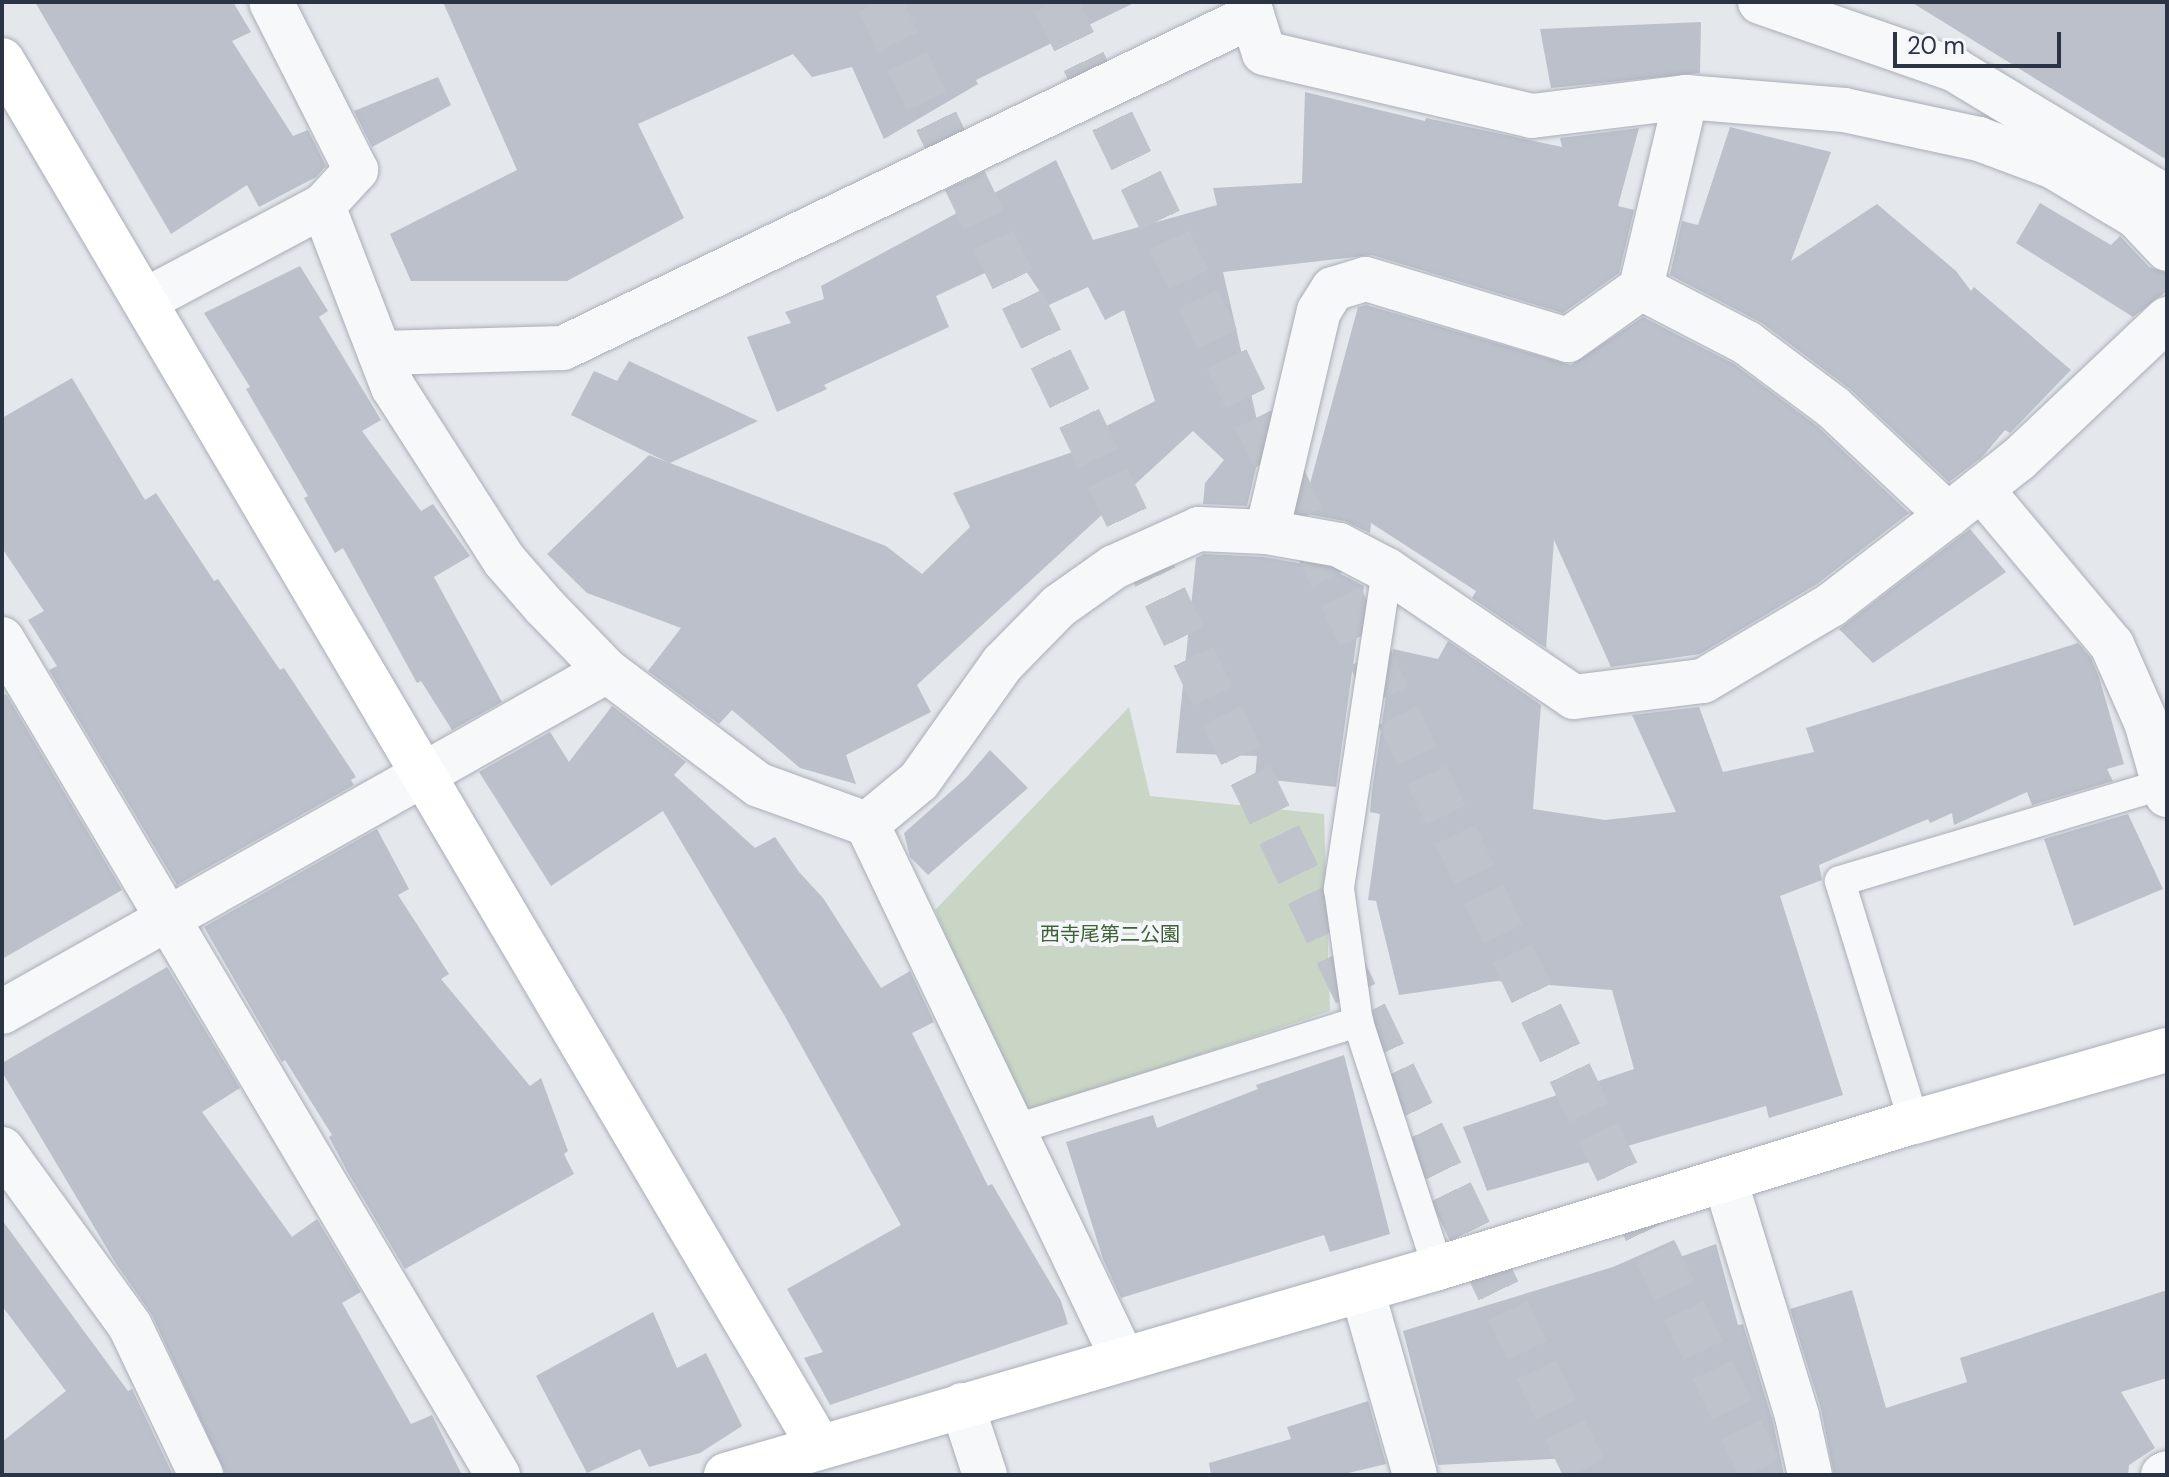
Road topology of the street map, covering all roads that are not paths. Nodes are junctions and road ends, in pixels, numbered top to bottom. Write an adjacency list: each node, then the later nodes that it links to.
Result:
1 (271, 2): 6 (street)
2 (1760, 2): 7 (street)
3 (1250, 9): 5 (street); 12 (street)
4 (2, 60): 10 (street)
5 (1686, 97): 8 (street); 9 (street)
6 (323, 206): 10 (street); 12 (street)
7 (2167, 208)
8 (2167, 249)
9 (1641, 288): 13 (street); 14 (street)
10 (144, 301): 18 (street)
11 (2167, 319): 13 (street)
12 (380, 353): 17 (street)
13 (1964, 502): 15 (street); 19 (street)
14 (1267, 532): 15 (street); 20 (street)
15 (1387, 570): 23 (lane)
16 (2, 639): 21 (street)
17 (607, 671): 18 (street); 20 (street)
18 (422, 774): 21 (street); 33 (street)
19 (2165, 790): 25 (lane)
20 (867, 824): 26 (street)
21 (167, 919): 22 (street); 35 (street)
22 (2, 1012)
23 (1358, 1022): 26 (lane); 29 (lane)
24 (2167, 1050): 25 (street)
25 (1914, 1122): 28 (street)
26 (1013, 1130): 31 (street)
27 (2, 1149): 34 (street)
28 (1725, 1180): 29 (street); 39 (street)
29 (1438, 1268): 30 (street)
30 (1362, 1290): 31 (street); 38 (street)
31 (1123, 1359): 32 (street)
32 (962, 1405): 33 (street); 37 (street)
33 (819, 1446): 36 (street)
34 (201, 1475)
35 (498, 1475)
36 (726, 1475)
37 (985, 1475)
38 (1415, 1475)
39 (1810, 1475)

